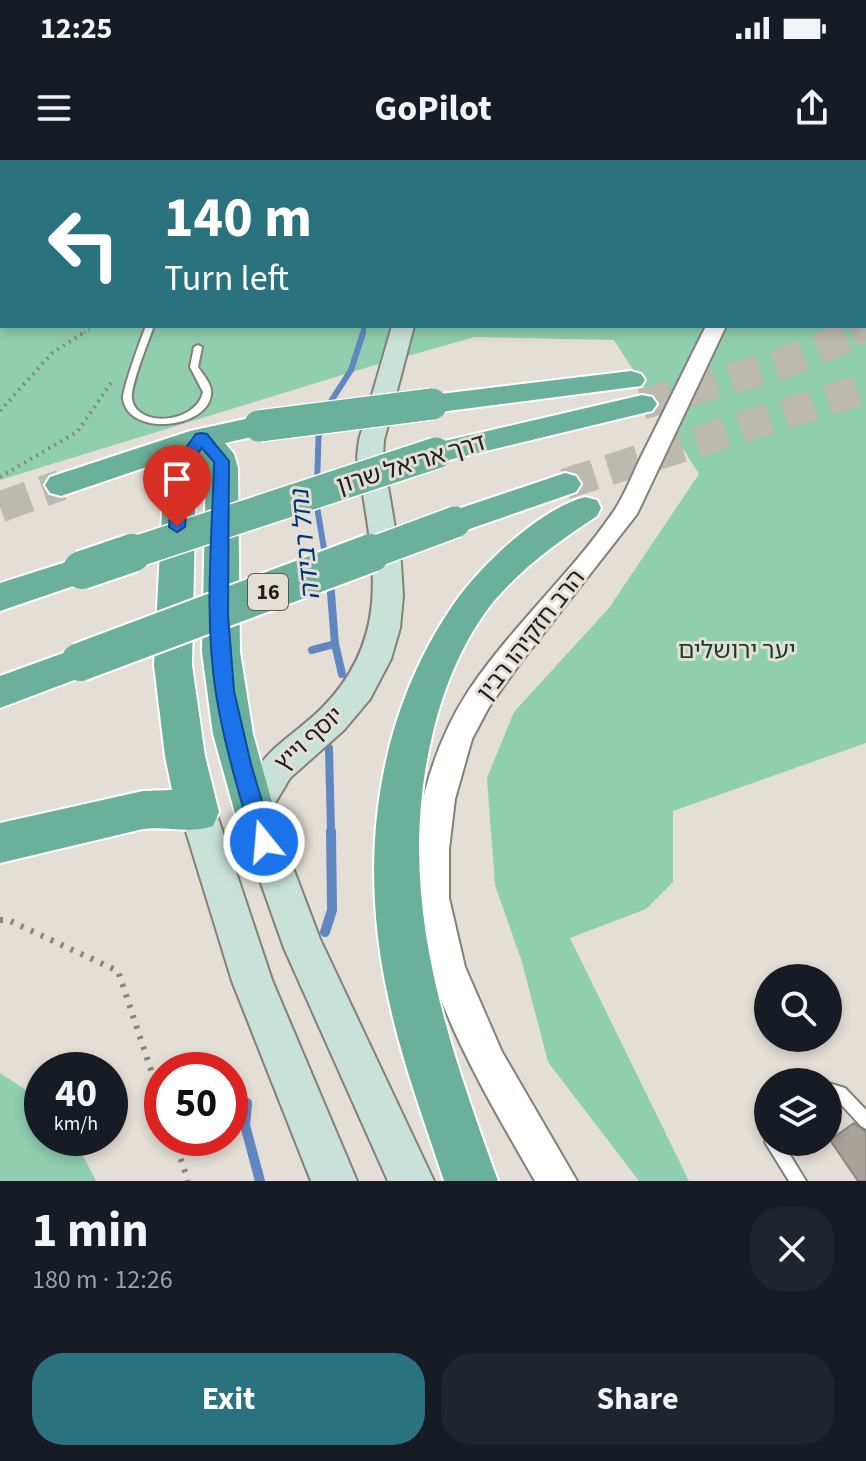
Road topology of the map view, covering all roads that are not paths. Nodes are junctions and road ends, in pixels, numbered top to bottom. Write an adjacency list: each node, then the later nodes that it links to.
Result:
1 (149, 328): 4 (lane)
2 (402, 328): 9 (main road, יוסף וייץ)
3 (715, 328): 18 (street, הרב חזקיהו רבין)
4 (198, 347)
5 (201, 438): 6 (highway); 7 (highway, דרך אריאל שרון, bridge); 9 (highway); 10 (highway)
6 (61, 485)
7 (0, 597)
8 (0, 692): 17 (highway, 16, bridge)
9 (253, 810): 16 (main road)
10 (198, 812): 11 (highway); 15 (main road)
11 (0, 843)
12 (842, 1095): 13 (lane)
13 (866, 1121)
14 (782, 1156): 19 (lane)
15 (334, 1181)
16 (411, 1181)
17 (471, 1181)
18 (557, 1181)
19 (798, 1181)

